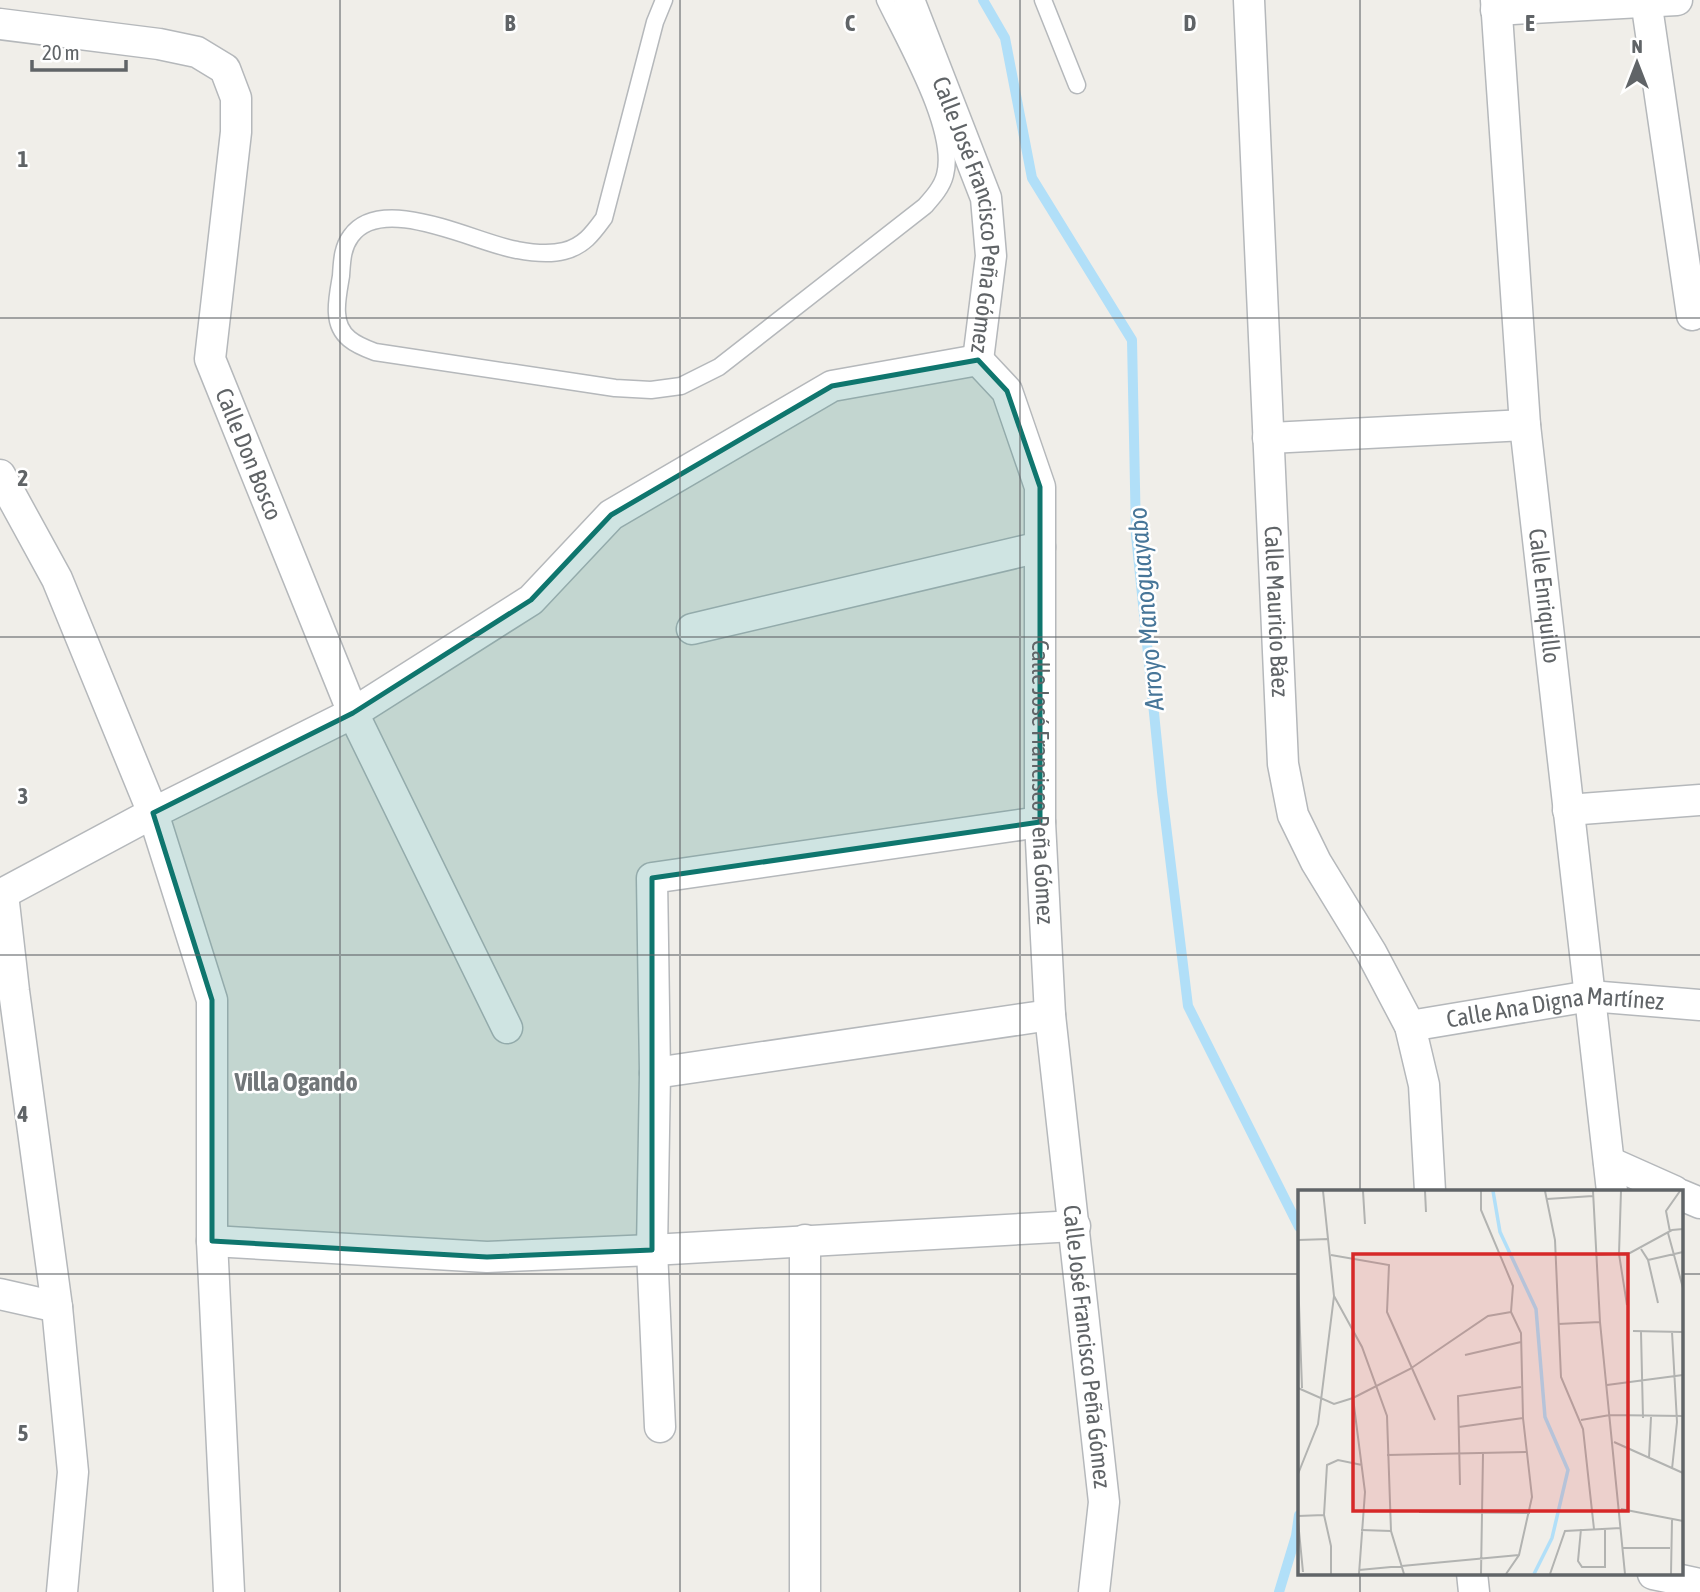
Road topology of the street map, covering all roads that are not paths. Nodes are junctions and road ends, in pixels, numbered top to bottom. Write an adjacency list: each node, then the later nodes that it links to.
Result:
1 (664, 0): 2 (lane)
2 (885, 0)
3 (909, 0): 12 (street, Calle José Francisco Peña Gómez)
4 (1043, 0): 10 (lane)
5 (1249, 0): 14 (street, Calle Mauricio Báez)
6 (1677, 0): 7 (street)
7 (1646, 1): 8 (street); 11 (street)
8 (1496, 5): 13 (street, Calle Enriquillo)
9 (0, 24): 18 (street, Calle Don Bosco)
10 (1077, 85)
11 (1692, 315)
12 (978, 360): 16 (street, Calle José Francisco Peña Gómez); 18 (street)
13 (1525, 425): 14 (street); 20 (street, Calle Enriquillo)
14 (1268, 438): 27 (street, Calle Mauricio Báez)
15 (0, 475): 21 (street)
16 (1040, 547): 17 (street); 22 (street, Calle José Francisco Peña Gómez)
17 (692, 629)
18 (353, 713): 21 (street); 28 (street, Calle Don Bosco)
19 (1700, 800): 20 (street)
20 (1568, 810): 24 (street, Calle Enriquillo)
21 (153, 813): 23 (street); 38 (street)
22 (1040, 822): 26 (street, Calle José Francisco Peña Gómez); 29 (street)
23 (2, 895): 41 (street)
24 (1590, 996): 25 (street, Calle Ana Digna Martínez); 27 (street, Calle Ana Digna Martínez); 30 (street, Calle Enriquillo)
25 (1700, 1005)
26 (1050, 1014): 29 (street); 36 (street, Calle José Francisco Peña Gómez)
27 (1409, 1026): 31 (street, Calle Mauricio Báez)
28 (506, 1028)
29 (655, 1073): 39 (street)
30 (1609, 1162): 32 (street, Calle Enriquillo); 33 (street)
31 (1430, 1190)
32 (1612, 1190)
33 (1672, 1190)
34 (1682, 1195): 35 (street)
35 (1700, 1203)
36 (1075, 1226): 37 (street); 49 (street, Calle José Francisco Peña Gómez)
37 (805, 1240): 39 (street); 48 (street)
38 (212, 1241): 39 (street); 47 (street)
39 (652, 1250): 42 (street)
40 (0, 1294): 41 (street)
41 (57, 1307): 46 (street)
42 (660, 1427)
43 (1472, 1574): 50 (street)
44 (1653, 1579): 45 (street)
45 (1700, 1584)
46 (62, 1592)
47 (229, 1592)
48 (805, 1592)
49 (1094, 1592)
50 (1474, 1592)

